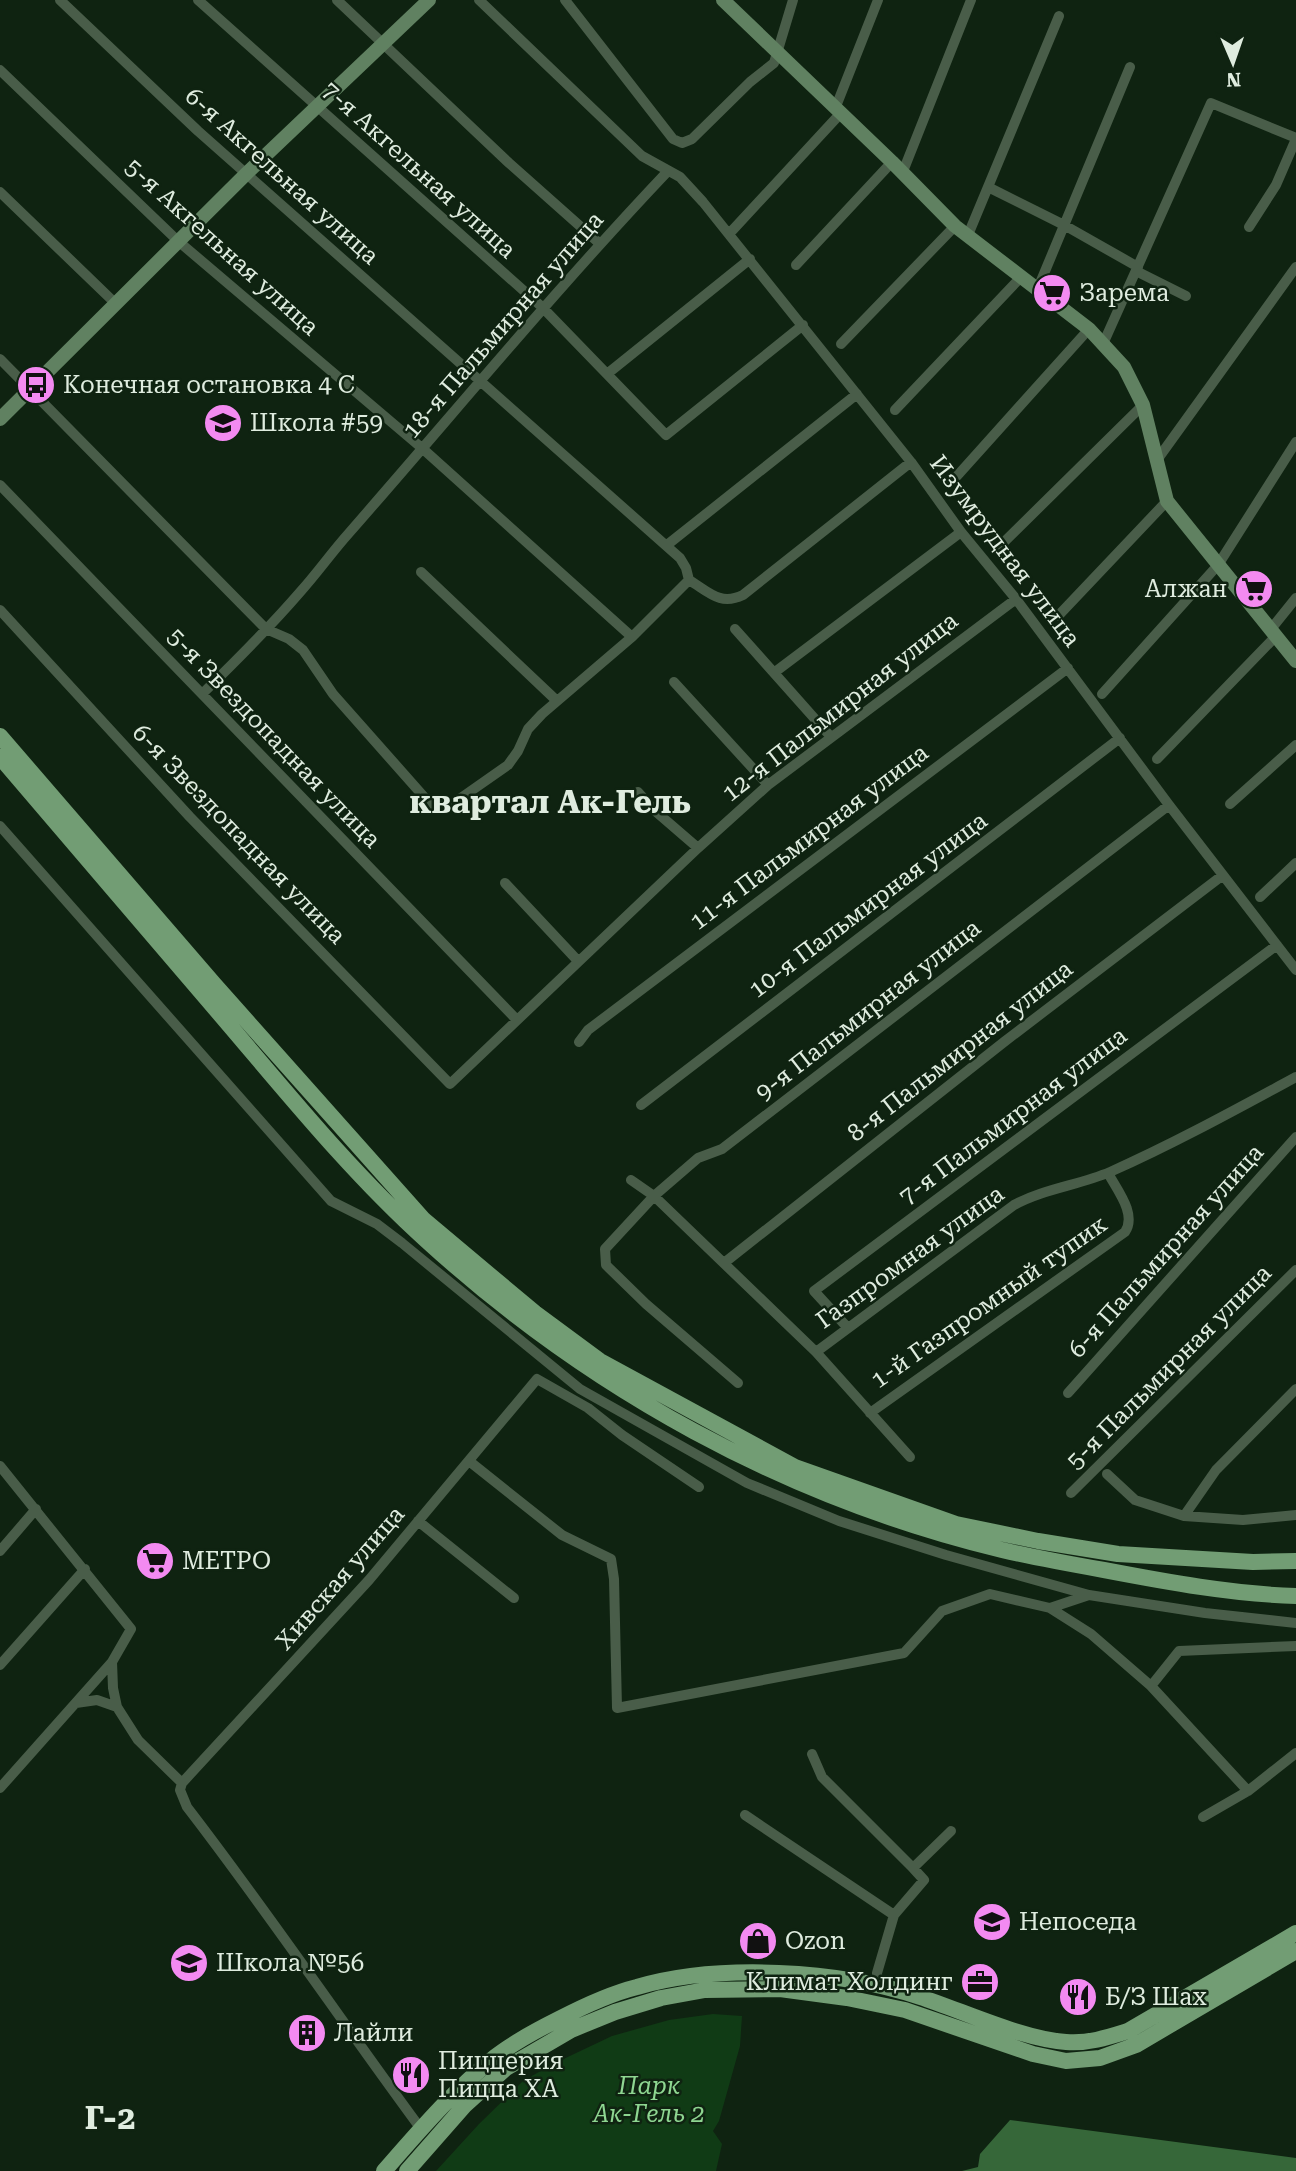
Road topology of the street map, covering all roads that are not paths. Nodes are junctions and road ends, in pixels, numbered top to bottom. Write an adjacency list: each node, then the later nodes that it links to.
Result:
1 (60, 0): 21 (street, 6-я Акгельная улица)
2 (198, 0): 16 (street, 7-я Акгельная улица)
3 (337, 0): 12 (street)
4 (429, 0): 12 (street)
5 (478, 0): 20 (street, Изумрудная улица)
6 (565, 0): 13 (street)
7 (723, 0): 13 (street)
8 (793, 0): 13 (street)
9 (878, 0): 17 (street)
10 (971, 0): 22 (street)
11 (1059, 16): 23 (street)
12 (384, 43): 16 (street); 31 (street)
13 (778, 52): 17 (street)
14 (1130, 67): 25 (street)
15 (0, 70): 30 (street, 5-я Акгельная улица)
16 (317, 108): 21 (street); 40 (street, 7-я Акгельная улица)
17 (837, 112): 19 (street); 28 (street)
18 (1296, 139): 27 (street); 35 (street)
19 (892, 162): 22 (street); 33 (street)
20 (668, 170): 28 (street, Изумрудная улица); 31 (street, 18-я Пальмирная улица)
21 (247, 173): 30 (street); 47 (street, 6-я Акгельная улица)
22 (902, 174): 26 (street)
23 (988, 187): 25 (street); 29 (street)
24 (0, 192): 39 (street)
25 (1064, 225): 35 (street); 37 (street)
26 (955, 226): 29 (street); 43 (street)
27 (1249, 228)
28 (729, 234): 32 (street, Изумрудная улица)
29 (968, 235): 36 (street)
30 (178, 241): 39 (street); 54 (street, 5-я Акгельная улица)
31 (599, 243): 40 (street, 18-я Пальмирная улица)
32 (750, 259): 41 (street, Изумрудная улица); 46 (street)
33 (796, 265)
34 (1296, 267): 55 (street)
35 (1137, 269): 38 (street); 44 (street)
36 (1022, 276): 37 (street); 51 (street)
37 (1038, 288): 42 (street)
38 (1186, 296)
39 (115, 303): 48 (street)
40 (542, 307): 46 (street, 7-я Акгельная улица); 47 (street, 18-я Пальмирная улица)
41 (803, 325): 46 (street, 7-я Акгельная улица); 49 (street, Изумрудная улица)
42 (1089, 330): 44 (street); 57 (street)
43 (841, 344)
44 (1103, 344): 50 (street)
45 (0, 359): 48 (street)
46 (607, 374)
47 (480, 380): 54 (street, 18-я Пальмирная улица); 61 (street, 6-я Акгельная улица)
48 (29, 390): 52 (street); 70 (street)
49 (857, 394): 56 (street, Изумрудная улица); 61 (street)
50 (1143, 405): 55 (street); 62 (street)
51 (895, 410)
52 (0, 419)
53 (1296, 442): 63 (street)
54 (423, 449): 70 (street, 18-я Пальмирная улица); 73 (street, 5-я Акгельная улица)
55 (1157, 460): 59 (street)
56 (911, 462): 60 (street, Изумрудная улица); 65 (street)
57 (957, 476)
58 (0, 485): 78 (street, 5-я Звездопадная улица)
59 (1167, 501): 63 (street); 69 (street)
60 (961, 532): 67 (street, Изумрудная улица); 76 (street)
61 (667, 545): 65 (street, 6-я Акгельная улица)
62 (1000, 546)
63 (1218, 565): 72 (street); 79 (street)
64 (421, 572): 80 (street)
65 (689, 580): 73 (street)
66 (1296, 598): 72 (street)
67 (1016, 599): 75 (street, Изумрудная улица); 82 (street, 12-я Пальмирная улица)
68 (0, 610): 103 (street, 6-я Звездопадная улица)
69 (1058, 617)
70 (266, 629): 78 (street, 18-я Пальмирная улица); 80 (street)
71 (735, 629): 76 (street)
72 (1274, 632): 74 (street); 86 (street)
73 (632, 637): 80 (street)
74 (1296, 661)
75 (1068, 668): 83 (street, Изумрудная улица); 101 (street, 11-я Пальмирная улица)
76 (775, 672): 82 (street)
77 (674, 682): 87 (street)
78 (202, 694): 100 (street, 5-я Звездопадная улица)
79 (1102, 694)
80 (557, 701)
81 (0, 736): 128 (main road)
82 (831, 737): 87 (street, 12-я Пальмирная улица)
83 (1120, 738): 90 (street, Изумрудная улица); 104 (street, 10-я Пальмирная улица)
84 (1296, 745): 89 (street)
85 (0, 757): 131 (main road)
86 (1157, 759)
87 (768, 785): 92 (street, 12-я Пальмирная улица)
88 (638, 792): 92 (street)
89 (1230, 804)
90 (1169, 805): 94 (street, Изумрудная улица); 108 (street, 9-я Пальмирная улица)
91 (0, 826): 130 (street)
92 (698, 848): 98 (street, 12-я Пальмирная улица)
93 (1296, 863): 96 (street)
94 (1223, 875): 97 (street, Изумрудная улица); 109 (street, 8-я Пальмирная улица)
95 (505, 883): 98 (street)
96 (1260, 897)
97 (1277, 945): 99 (street, Изумрудная улица); 111 (street, 7-я Пальмирная улица)
98 (578, 961): 100 (street, 12-я Пальмирная улица)
99 (1296, 970)
100 (517, 1020): 103 (street, 12-я Пальмирная улица)
101 (579, 1042)
102 (1295, 1078): 106 (street, Газпромная улица)
103 (450, 1084)
104 (641, 1105)
105 (1296, 1138): 115 (street, 6-я Пальмирная улица)
106 (1108, 1173): 111 (street, Газпромная улица); 116 (street, 1-й Газпромный тупик)
107 (631, 1180): 108 (street)
108 (654, 1196): 109 (street); 113 (street, 9-я Пальмирная улица)
109 (724, 1263): 112 (street)
110 (1296, 1270): 122 (street, 5-я Пальмирная улица)
111 (847, 1327): 112 (street, Газпромная улица)
112 (816, 1352): 116 (street)
113 (738, 1383)
114 (1296, 1389): 125 (street)
115 (1068, 1393)
116 (870, 1413): 117 (street)
117 (910, 1457)
118 (469, 1461): 121 (street, Хивская улица); 126 (street, Хивская улица); 133 (street)
119 (0, 1466): 123 (street)
120 (1107, 1474): 125 (street)
121 (699, 1486)
122 (1071, 1493)
123 (36, 1509): 127 (street); 129 (street)
124 (1296, 1515): 125 (street)
125 (1184, 1516)
126 (418, 1521): 132 (street); 143 (street, Хивская улица)
127 (0, 1551)
128 (1296, 1561)
129 (85, 1569): 136 (street); 137 (street)
130 (1089, 1595): 133 (street); 134 (street)
131 (1296, 1596)
132 (514, 1598)
133 (1049, 1608): 138 (street)
134 (1296, 1623)
135 (1296, 1646): 138 (street)
136 (112, 1662): 139 (street); 140 (street)
137 (0, 1665)
138 (1151, 1686): 145 (street)
139 (76, 1703): 140 (street); 144 (street)
140 (117, 1707): 143 (street)
141 (1296, 1753): 145 (street)
142 (812, 1754): 149 (street)
143 (182, 1783): 158 (street)
144 (0, 1788)
145 (1248, 1791): 147 (street)
146 (745, 1815): 150 (street)
147 (1203, 1817)
148 (951, 1831): 149 (street)
149 (913, 1868): 150 (street)
150 (894, 1915): 153 (street)
151 (1296, 1933): 154 (main road)
152 (1296, 1951): 155 (main road)
153 (878, 1986): 154 (main road); 156 (main road)
154 (1010, 2028): 155 (main road)
155 (1007, 2044): 156 (main road)
156 (501, 2062): 157 (main road)
157 (460, 2100): 158 (main road); 160 (main road)
158 (421, 2129): 159 (main road)
159 (384, 2171)
160 (407, 2171)

